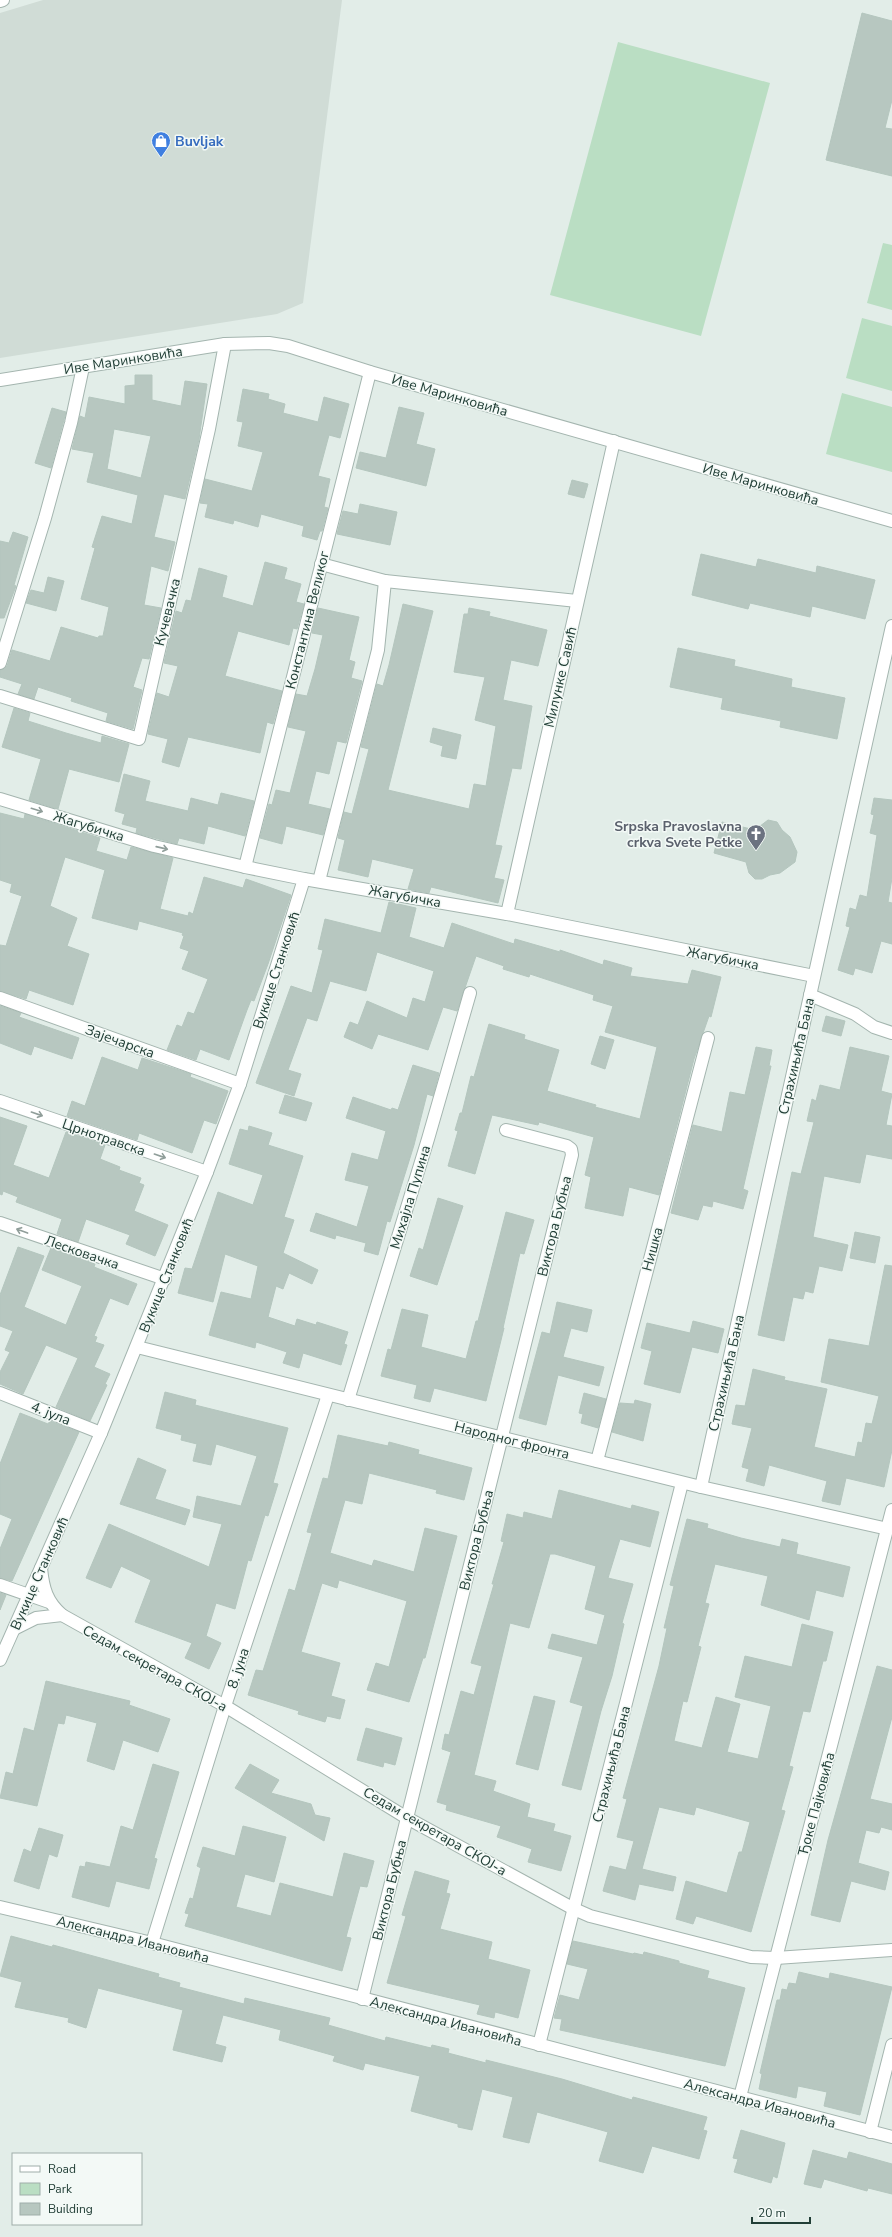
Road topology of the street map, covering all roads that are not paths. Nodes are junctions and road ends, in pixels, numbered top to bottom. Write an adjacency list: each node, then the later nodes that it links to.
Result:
1 (225, 344): 2 (street, Иве Маринковића); 3 (street, Иве Маринковића); 12 (street, Кучевачка)
2 (83, 366): 4 (street, Иве Маринковића); 11 (street)
3 (370, 372): 5 (street, Иве Маринковића); 7 (street, Константина Великог)
4 (0, 380)
5 (614, 441): 6 (street, Иве Маринковића); 9 (street, Милунке Савић)
6 (892, 521)
7 (320, 564): 8 (street); 14 (street, Константина Великог)
8 (385, 581): 9 (street); 16 (street)
9 (577, 600): 17 (street, Милунке Савић)
10 (892, 626): 18 (street, Страхињића Бана)
11 (0, 663)
12 (0, 696)
13 (0, 799): 14 (street, Жагубичка, one-way to 14)
14 (245, 867): 15 (street, Жагубичка)
15 (304, 879): 16 (street, Жагубичка); 24 (street, Вукице Станковић)
16 (319, 881): 17 (street, Жагубичка)
17 (507, 914): 18 (street, Жагубичка)
18 (814, 976): 20 (street, Страхињића Бана)
19 (470, 993): 33 (street, Михајла Пупина)
20 (810, 996): 22 (street); 38 (street, Страхињића Бана)
21 (0, 998): 24 (street, Зајечарска)
22 (892, 1033)
23 (708, 1038): 36 (street, Нишка)
24 (240, 1084): 27 (street, Вукице Станковић)
25 (0, 1101): 27 (street, Црнотравска, one-way to 27)
26 (506, 1130): 35 (street, Виктора Бубња)
27 (207, 1172): 29 (street, Вукице Станковић)
28 (0, 1223): 29 (street, Лесковачка, one-way to 28)
29 (165, 1280): 30 (street, Вукице Станковић)
30 (137, 1347): 32 (street, Народног фронта); 34 (street, Вукице Станковић)
31 (0, 1393): 34 (street, 4. јула)
32 (328, 1395): 33 (street, Народног фронта); 49 (street, 8. јуна)
33 (348, 1400): 35 (street, Народног фронта)
34 (101, 1433): 41 (street, Вукице Станковић)
35 (501, 1436): 36 (street, Народног фронта); 50 (street, Виктора Бубња)
36 (597, 1461): 37 (street, Народног фронта)
37 (682, 1482): 38 (street, Народног фронта); 52 (street, Страхињића Бана)
38 (701, 1487): 40 (street, Народног фронта)
39 (892, 1510): 40 (street, Ђоке Пајковића)
40 (888, 1529): 55 (street, Ђоке Пајковића)
41 (41, 1568): 43 (street, Вукице Станковић); 44 (street, Седам секретара СКОЈ-а)
42 (0, 1585): 43 (street)
43 (29, 1596): 44 (street); 46 (street, Вукице Станковић)
44 (49, 1602): 45 (street, Седам секретара СКОЈ-а)
45 (62, 1615): 46 (street); 49 (street, Седам секретара СКОЈ-а)
46 (14, 1629): 47 (street, Вукице Станковић)
47 (3, 1644): 48 (street, Вукице Станковић)
48 (0, 1660)
49 (225, 1706): 50 (street, Седам секретара СКОЈ-а); 53 (street, 8. јуна)
50 (407, 1818): 52 (street, Седам секретара СКОЈ-а); 56 (street, Виктора Бубња)
51 (0, 1906): 53 (street, Александра Ивановића)
52 (574, 1909): 55 (street, Седам секретара СКОЈ-а); 57 (street, Страхињића Бана)
53 (152, 1943): 56 (street, Александра Ивановића)
54 (892, 1950): 55 (street, Седам секретара СКОЈ-а)
55 (776, 1958): 59 (street, Ђоке Пајковића)
56 (362, 1999): 57 (street, Александра Ивановића)
57 (538, 2045): 59 (street, Александра Ивановића)
58 (892, 2045): 60 (street)
59 (740, 2098): 60 (street, Александра Ивановића)
60 (870, 2132): 61 (street, Александра Ивановића)
61 (892, 2138)

